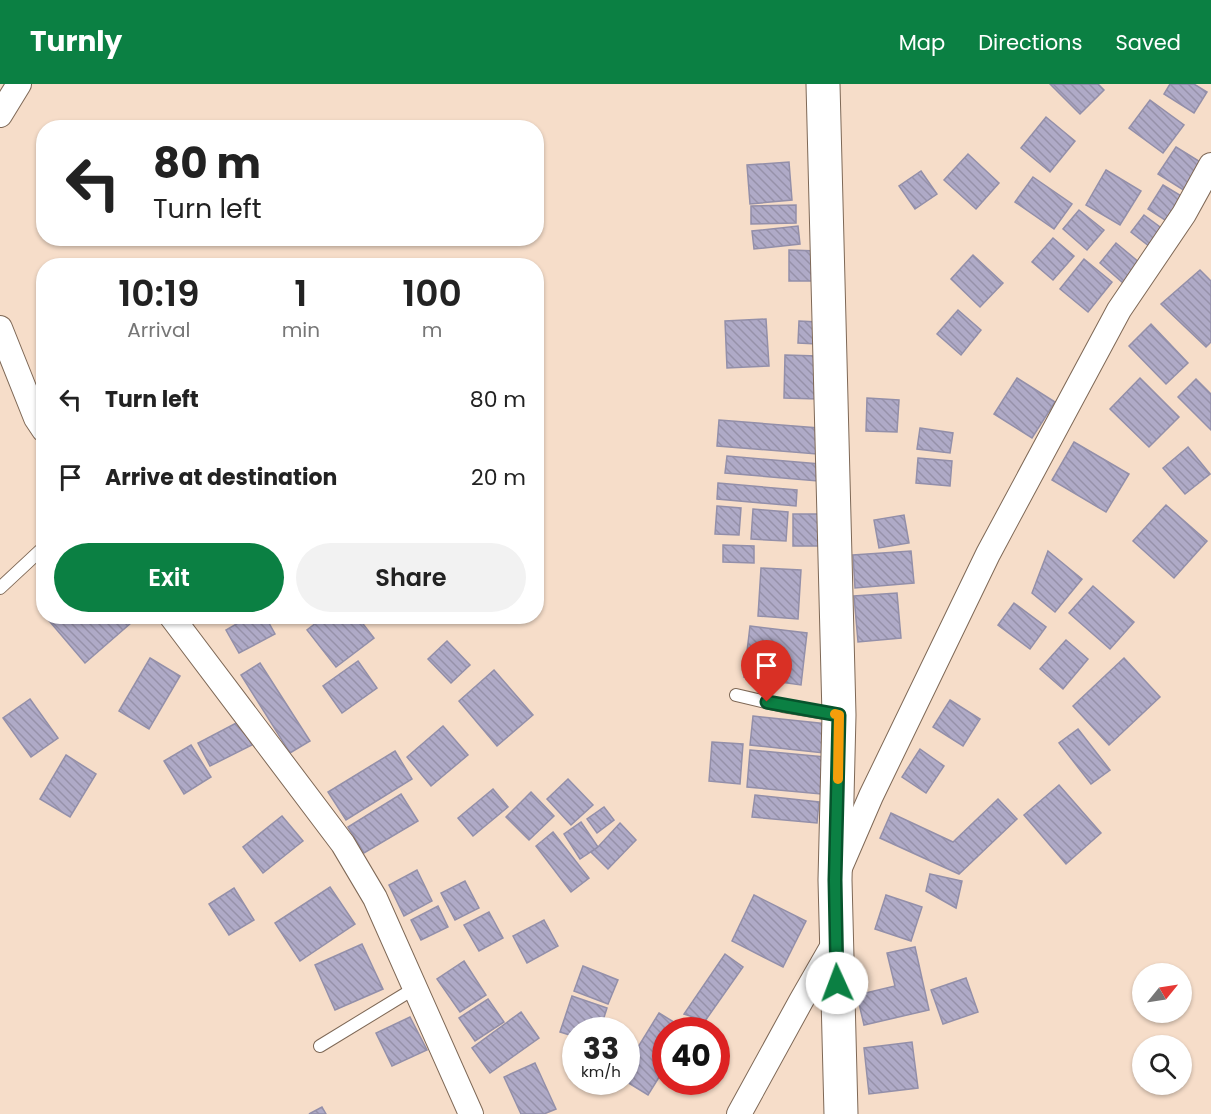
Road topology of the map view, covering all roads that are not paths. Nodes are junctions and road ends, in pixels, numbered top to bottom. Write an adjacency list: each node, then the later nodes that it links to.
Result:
1 (20, 84): 3 (street)
2 (823, 84): 11 (street)
3 (0, 115)
4 (1211, 165): 12 (street)
5 (0, 328): 6 (street)
6 (36, 418)
7 (36, 554): 8 (lane)
8 (0, 588)
9 (177, 624): 14 (street)
10 (736, 695): 11 (lane)
11 (839, 715): 12 (street)
12 (835, 880): 13 (street)
13 (836, 940): 17 (street); 18 (street)
14 (415, 988): 15 (lane); 16 (street)
15 (320, 1046)
16 (471, 1114)
17 (739, 1114)
18 (841, 1114)

